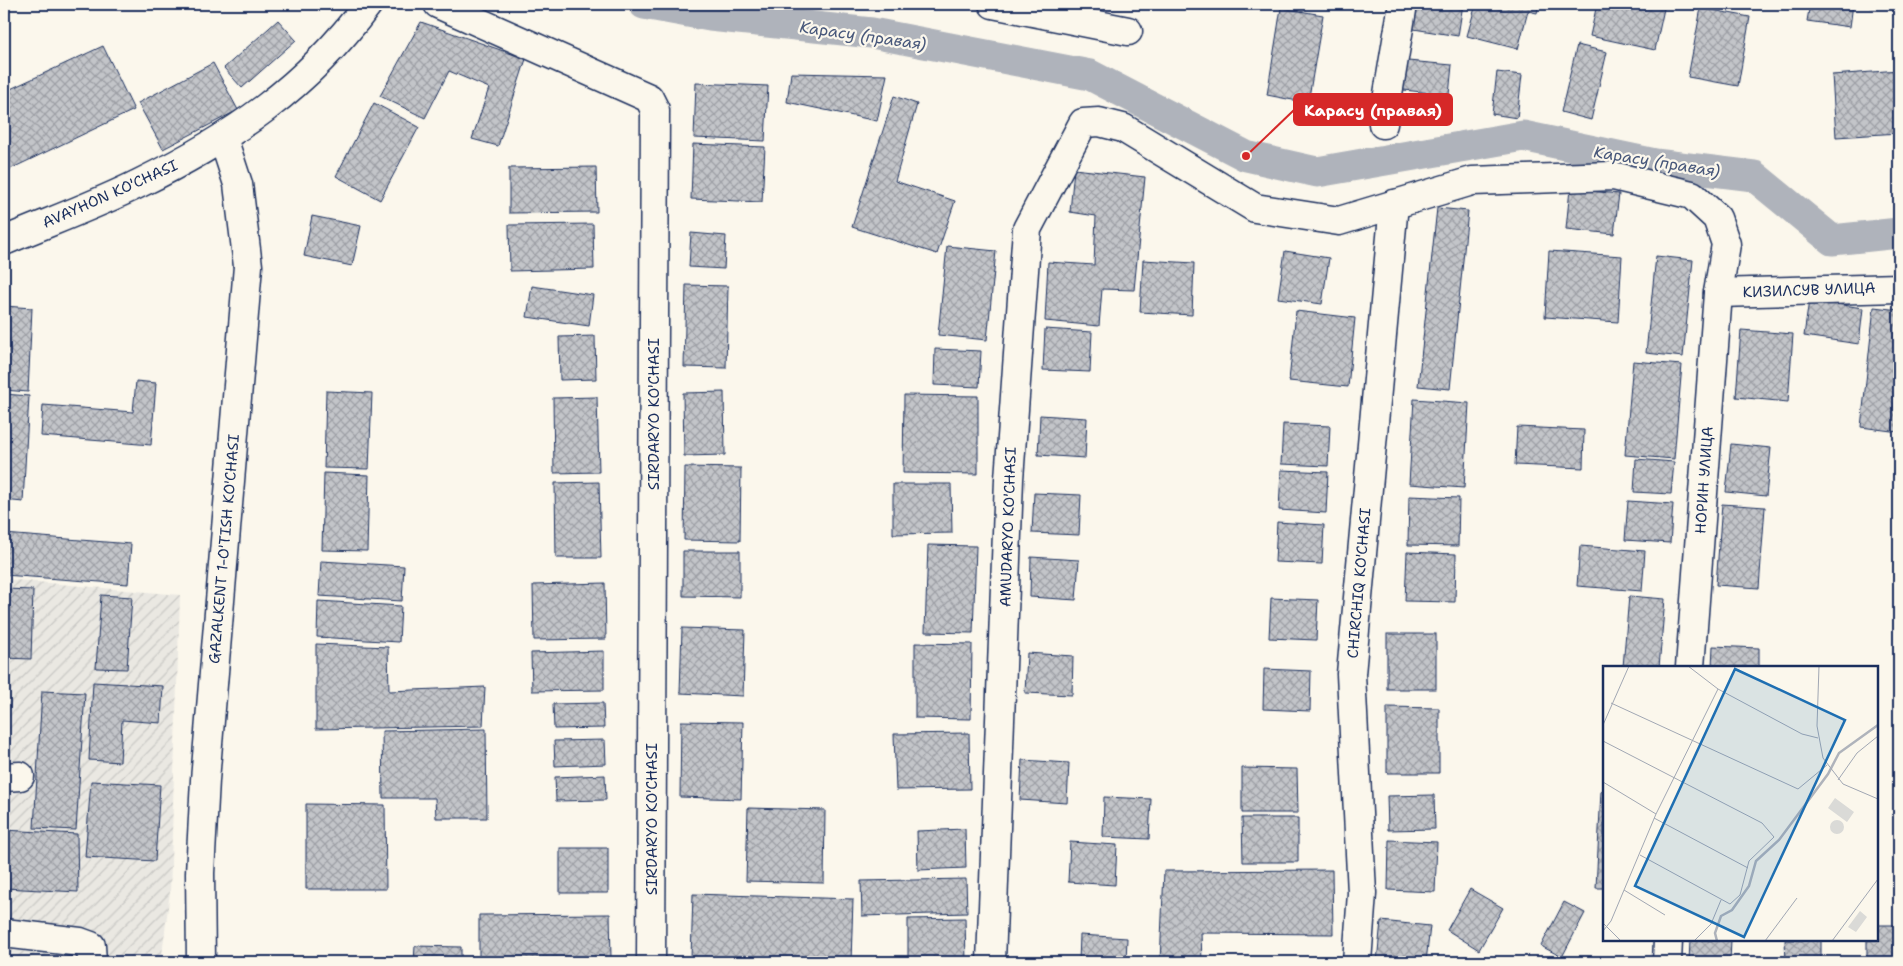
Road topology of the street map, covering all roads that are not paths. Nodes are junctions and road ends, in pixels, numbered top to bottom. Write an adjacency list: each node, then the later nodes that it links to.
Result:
1 (368, 4): 8 (street, AVAYHON KO'CHASI)
2 (438, 4): 18 (street, SIRDARYO KO'CHASI)
3 (993, 4): 5 (street)
4 (1403, 4): 7 (street)
5 (1128, 32)
6 (1099, 122): 9 (street, НОРИН УЛИЦА); 19 (street, AMUDARYO KO'CHASI)
7 (1383, 124)
8 (223, 138): 10 (street, AVAYHON KO'CHASI); 17 (street, GAZALKENT 1-O'TISH KO'CHASI)
9 (1394, 204): 12 (street, НОРИН УЛИЦА); 20 (street, CHIRCHIQ KO'CHASI)
10 (4, 241)
11 (1899, 288): 12 (street, КИЗИЛСУВ УЛИЦА)
12 (1718, 293): 13 (street, НОРИН УЛИЦА)
13 (1690, 666)
14 (4, 934): 16 (street)
15 (1668, 941): 21 (street)
16 (92, 962)
17 (201, 962)
18 (651, 962)
19 (991, 962)
20 (1357, 962)
21 (1667, 962)

